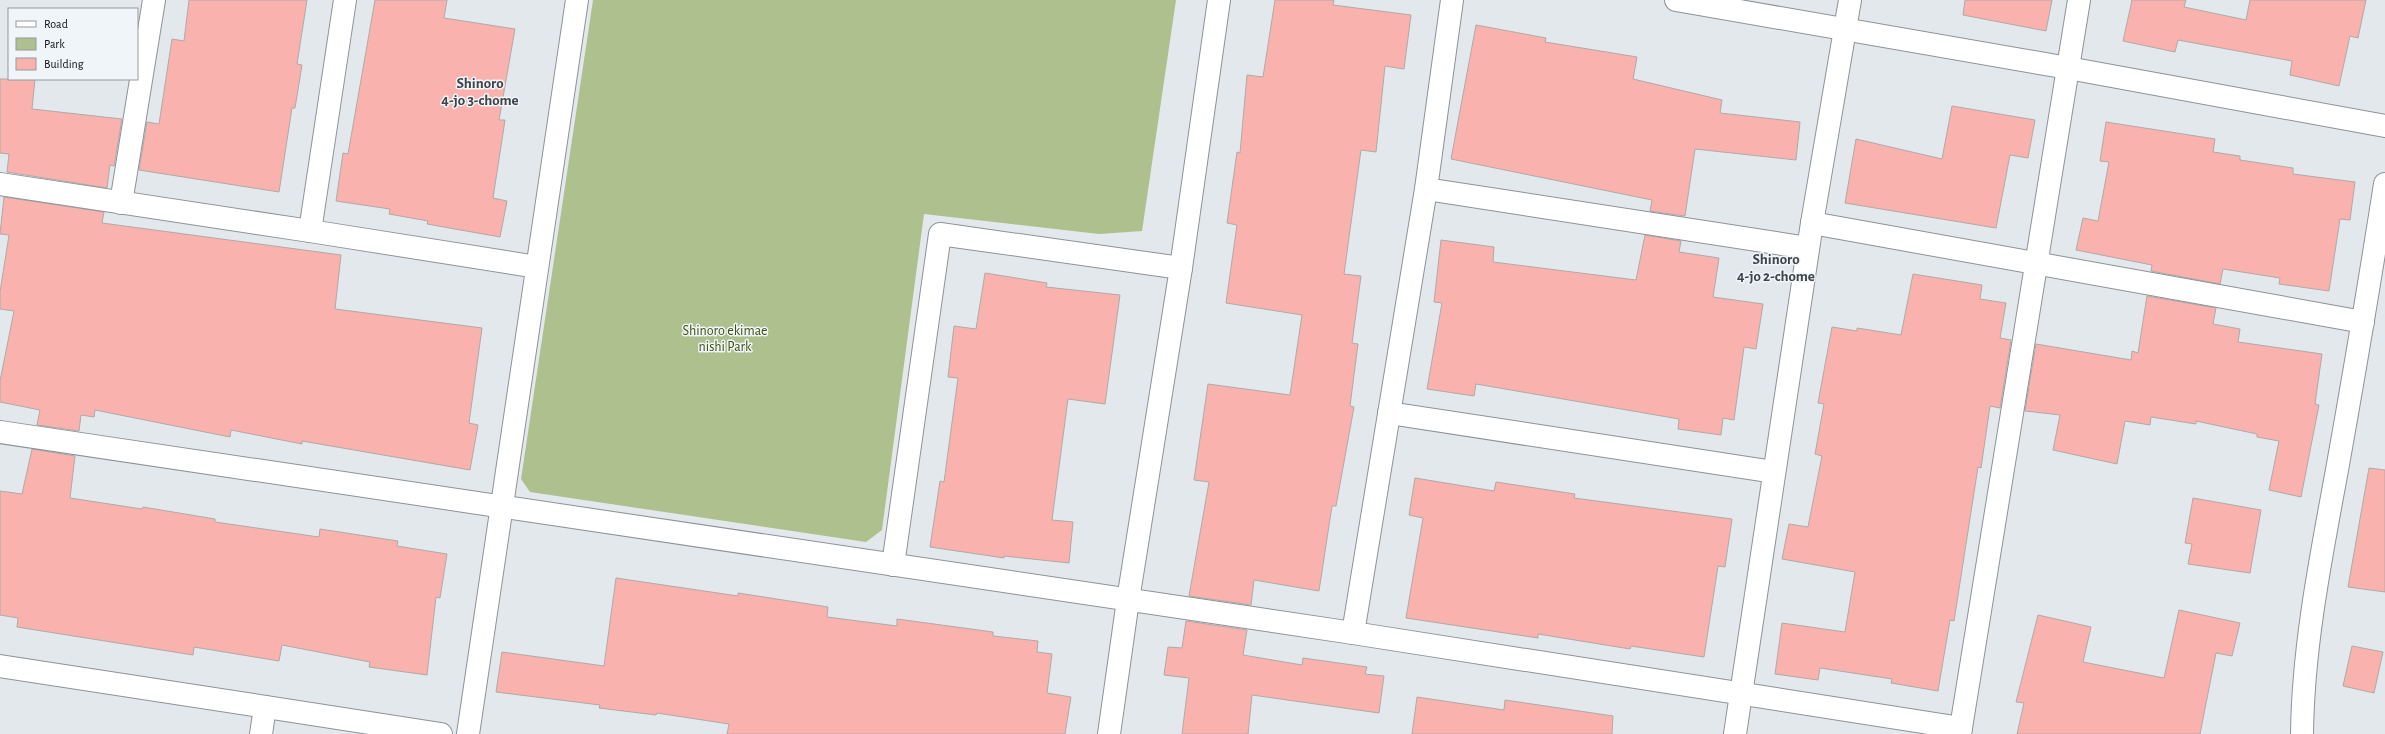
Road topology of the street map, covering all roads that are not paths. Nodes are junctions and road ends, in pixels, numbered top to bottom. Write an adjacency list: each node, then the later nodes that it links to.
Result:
1 (154, 0): 15 (street)
2 (344, 0): 17 (street)
3 (577, 0): 20 (street)
4 (1219, 0): 21 (street)
5 (1452, 0): 14 (street)
6 (1676, 0): 9 (street)
7 (1850, 0): 9 (street)
8 (2079, 0): 10 (street)
9 (1845, 30): 10 (street); 16 (street)
10 (2068, 68): 11 (street); 19 (street)
11 (2385, 126)
12 (0, 184): 15 (street)
13 (2385, 184): 22 (street)
14 (1426, 188): 18 (street); 23 (street)
15 (121, 203): 17 (street)
16 (1812, 223): 18 (street); 19 (street)
17 (310, 231): 20 (street)
18 (1808, 248): 25 (street)
19 (2036, 262): 22 (street); 33 (street)
20 (537, 268): 26 (street)
21 (1181, 268): 27 (street); 28 (street)
22 (2363, 322): 39 (street)
23 (1389, 413): 25 (street); 29 (street)
24 (0, 432): 26 (street)
25 (1774, 472): 31 (street)
26 (502, 506): 27 (street); 36 (street)
27 (893, 565): 28 (street)
28 (1128, 600): 29 (street); 37 (street)
29 (1353, 633): 31 (street)
30 (0, 666): 32 (street)
31 (1741, 693): 33 (street); 38 (street)
32 (265, 707): 34 (street); 35 (street)
33 (1960, 731)
34 (261, 734)
35 (441, 734)
36 (468, 734)
37 (1109, 734)
38 (1735, 734)
39 (2302, 734)

